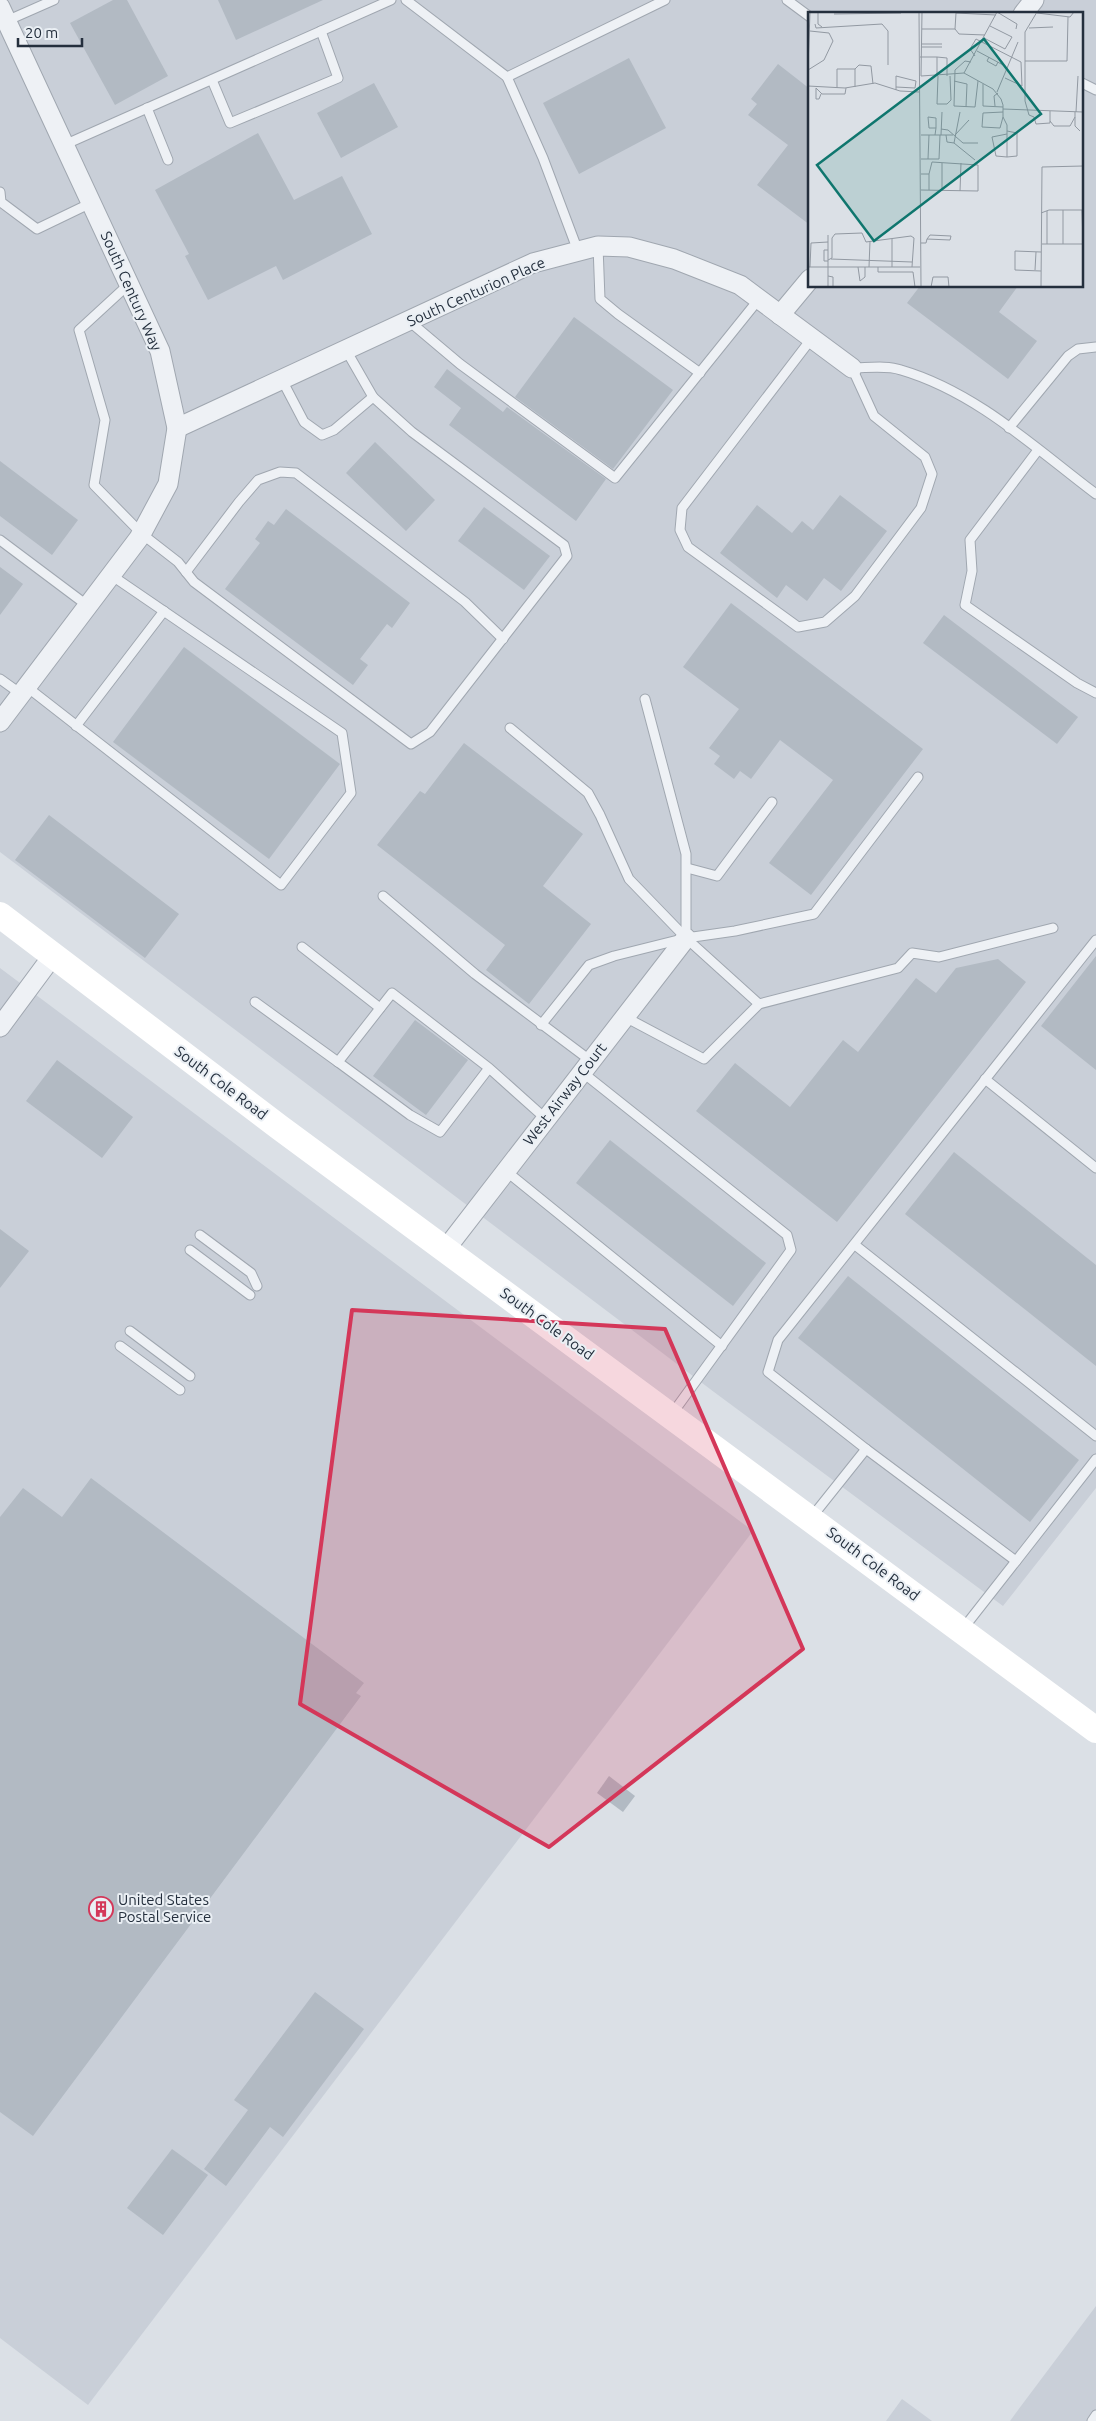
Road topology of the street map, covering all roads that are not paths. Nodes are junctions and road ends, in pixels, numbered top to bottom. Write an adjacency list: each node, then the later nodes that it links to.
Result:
1 (54, 0): 9 (lane)
2 (391, 0): 10 (lane)
3 (406, 0): 11 (lane)
4 (665, 0): 11 (lane)
5 (787, 0): 8 (lane)
6 (1034, 0): 7 (street)
7 (1025, 12)
8 (808, 16)
9 (2, 17): 16 (street, South Century Way)
10 (321, 31): 12 (lane); 12 (lane)
11 (507, 77): 21 (lane)
12 (212, 80): 15 (lane)
13 (1084, 84): 14 (lane)
14 (1096, 90)
15 (147, 108): 16 (lane); 17 (lane)
16 (64, 145): 19 (street, South Century Way)
17 (168, 160)
18 (0, 192): 19 (lane)
19 (91, 203): 23 (street, South Century Way)
20 (598, 246): 21 (street, South Centurion Place); 24 (street, South Centurion Place); 31 (lane)
21 (578, 251): 26 (street, South Centurion Place)
22 (808, 281): 25 (street)
23 (129, 284): 34 (street, South Century Way); 38 (lane)
24 (759, 299): 25 (street, South Centurion Place); 31 (lane)
25 (780, 315): 27 (street, South Centurion Place)
26 (409, 321): 29 (street, South Centurion Place); 31 (lane)
27 (812, 338): 30 (street, South Centurion Place); 30 (lane)
28 (1096, 347): 35 (lane)
29 (346, 350): 32 (street, South Centurion Place); 33 (lane)
30 (852, 368): 35 (lane)
31 (700, 373)
32 (282, 380): 33 (lane); 34 (street, South Centurion Place)
33 (373, 397): 44 (lane)
34 (177, 428): 38 (street, South Century Way)
35 (1009, 428): 36 (lane)
36 (1038, 450): 37 (lane); 47 (lane)
37 (1096, 494)
38 (142, 534): 40 (lane); 41 (street, South Century Way)
39 (0, 540): 42 (lane)
40 (186, 572): 44 (lane); 44 (lane)
41 (111, 575): 42 (street, South Century Way); 43 (lane)
42 (88, 606): 46 (street, South Century Way)
43 (164, 611): 50 (lane); 50 (lane)
44 (503, 639)
45 (0, 679): 46 (lane)
46 (24, 690): 49 (street, South Century Way); 50 (lane)
47 (1096, 693)
48 (645, 699): 54 (lane)
49 (0, 722)
50 (76, 726)
51 (510, 728): 58 (lane)
52 (918, 777): 58 (lane)
53 (772, 802): 54 (lane)
54 (686, 868): 58 (lane)
55 (383, 896): 66 (lane)
56 (0, 915): 61 (main road, South Cole Road)
57 (1053, 928): 63 (lane)
58 (686, 938): 63 (lane); 65 (street, West Airway Court); 66 (lane)
59 (1096, 940): 71 (lane)
60 (302, 947): 64 (lane)
61 (54, 954): 67 (street); 78 (main road, South Cole Road)
62 (255, 1002): 68 (lane)
63 (759, 1004): 65 (lane)
64 (380, 1008): 68 (lane); 70 (lane)
65 (625, 1017): 69 (street, West Airway Court)
66 (541, 1025): 69 (lane)
67 (0, 1027)
68 (338, 1062): 70 (lane)
69 (587, 1067): 72 (street, West Airway Court); 83 (lane)
70 (489, 1068): 72 (lane)
71 (985, 1079): 73 (lane); 76 (lane)
72 (546, 1118): 74 (street, West Airway Court)
73 (1096, 1168)
74 (506, 1171): 78 (street, West Airway Court); 83 (lane)
75 (200, 1236): 79 (lane)
76 (855, 1245): 87 (lane); 88 (lane)
77 (190, 1250): 80 (lane)
78 (445, 1250): 86 (main road, South Cole Road)
79 (257, 1286)
80 (250, 1295)
81 (130, 1331): 84 (lane)
82 (120, 1346): 85 (lane)
83 (722, 1346): 86 (lane)
84 (190, 1376)
85 (180, 1390)
86 (672, 1415): 90 (main road, South Cole Road)
87 (1096, 1436)
88 (866, 1449): 90 (lane); 91 (lane)
89 (1096, 1459): 91 (lane)
90 (811, 1518): 92 (main road, South Cole Road)
91 (1016, 1561): 92 (lane)
92 (962, 1630): 93 (main road, South Cole Road)
93 (1096, 1730)
94 (1096, 2415): 95 (lane)
95 (1092, 2421)

